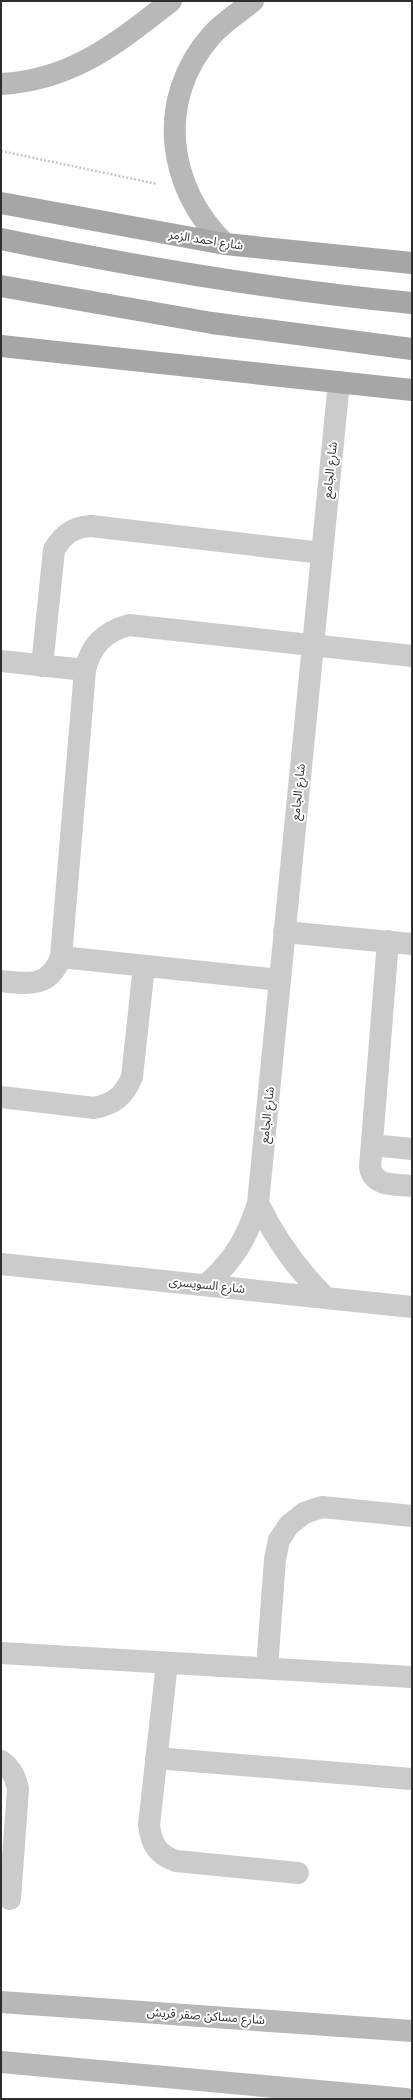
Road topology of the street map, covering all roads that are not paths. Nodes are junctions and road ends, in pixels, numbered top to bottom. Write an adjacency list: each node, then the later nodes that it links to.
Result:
1 (171, 1): 3 (street)
2 (253, 1): 6 (street)
3 (1, 84)
4 (1, 203): 6 (main road, شارع احمد الزمر)
5 (1, 239): 9 (main road)
6 (225, 244): 7 (main road, شارع احمد الزمر)
7 (412, 263)
8 (1, 286): 11 (main road)
9 (412, 303)
10 (1, 346): 12 (main road)
11 (412, 349)
12 (339, 382): 13 (main road); 14 (street, شارع الجامع)
13 (412, 390)
14 (322, 553): 15 (street, شارع الجامع); 18 (street)
15 (313, 644): 16 (street); 19 (street); 20 (street, شارع الجامع)
16 (412, 656)
17 (1, 661): 18 (street)
18 (42, 666): 19 (street)
19 (86, 670): 23 (street)
20 (284, 932): 21 (street); 25 (street, شارع الجامع)
21 (388, 941): 22 (street); 28 (street)
22 (412, 944)
23 (61, 957): 24 (street); 26 (street)
24 (144, 966): 25 (street); 27 (street)
25 (280, 980): 31 (street, شارع الجامع)
26 (1, 981)
27 (1, 1097)
28 (372, 1145): 29 (street); 30 (street)
29 (412, 1148)
30 (412, 1186)
31 (258, 1202): 33 (street, شارع الجامع); 34 (street)
32 (1, 1264): 33 (street, شارع السويسرى)
33 (206, 1285): 34 (street, شارع السويسرى)
34 (324, 1296): 35 (street, شارع السويسرى)
35 (412, 1307)
36 (412, 1516): 39 (street)
37 (1, 1653): 38 (street)
38 (167, 1662): 39 (street); 41 (street)
39 (267, 1668): 40 (street)
40 (412, 1677)
41 (156, 1758): 43 (street); 44 (street)
42 (1, 1761): 45 (street)
43 (412, 1779)
44 (298, 1873)
45 (10, 1899)
46 (1, 2002): 47 (street, شارع مساكن صقر قريش)
47 (412, 2031)
48 (1, 2062): 49 (street)
49 (406, 2099)

